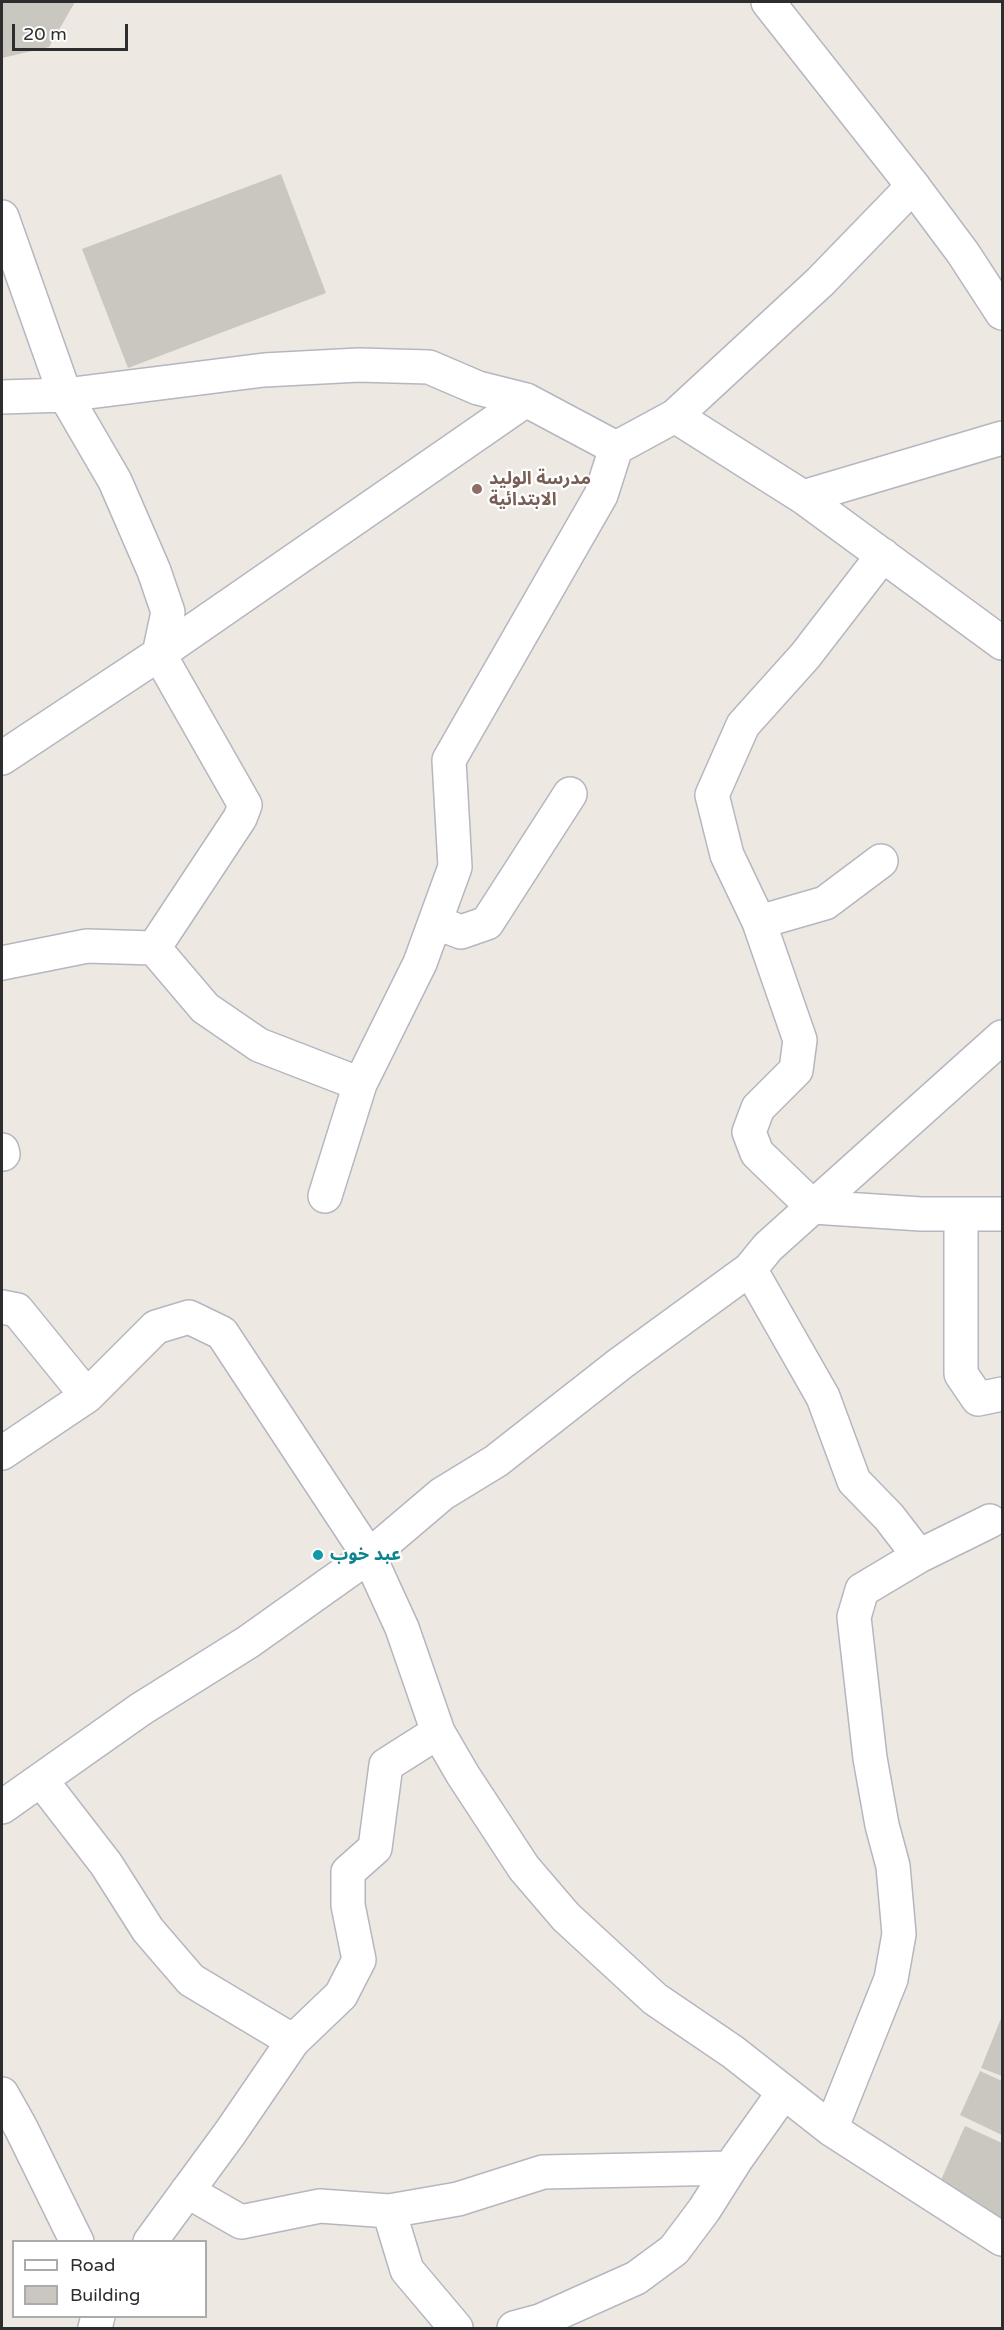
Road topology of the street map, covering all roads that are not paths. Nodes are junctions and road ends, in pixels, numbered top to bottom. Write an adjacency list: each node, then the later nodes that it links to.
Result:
1 (768, 2): 2 (street)
2 (913, 186): 4 (street); 8 (street)
3 (2, 217): 5 (street)
4 (1002, 313)
5 (65, 395): 6 (street); 7 (street); 14 (street)
6 (2, 397)
7 (526, 400): 10 (street); 14 (street)
8 (675, 416): 10 (street); 11 (street)
9 (1002, 438): 11 (street)
10 (616, 448): 18 (street)
11 (803, 497): 12 (street)
12 (884, 555): 13 (street); 19 (street)
13 (1002, 643)
14 (159, 654): 15 (street); 20 (street)
15 (2, 758)
16 (570, 794): 18 (street)
17 (881, 861): 19 (street)
18 (435, 922): 23 (street)
19 (759, 922): 25 (street)
20 (154, 948): 21 (street); 23 (street)
21 (2, 963)
22 (1002, 1037): 25 (street)
23 (360, 1084): 24 (street)
24 (325, 1196)
25 (813, 1207): 26 (street); 28 (street)
26 (961, 1214): 27 (street); 30 (street)
27 (1002, 1214)
28 (750, 1269): 34 (street); 35 (street)
29 (2, 1307): 31 (street)
30 (1002, 1394)
31 (87, 1396): 32 (street); 34 (street)
32 (2, 1453)
33 (990, 1521): 35 (street)
34 (369, 1556): 36 (street); 37 (street)
35 (919, 1556): 42 (street)
36 (438, 1732): 39 (street); 40 (street)
37 (40, 1780): 38 (street); 39 (street)
38 (2, 1807)
39 (293, 2041): 44 (street)
40 (784, 2092): 42 (street); 43 (street)
41 (2, 2094): 47 (street)
42 (831, 2129): 46 (street)
43 (730, 2168): 45 (street); 50 (street)
44 (188, 2191): 45 (street); 48 (street)
45 (389, 2211): 49 (street)
46 (1002, 2239)
47 (77, 2240)
48 (151, 2240)
49 (456, 2328)
50 (514, 2328)

